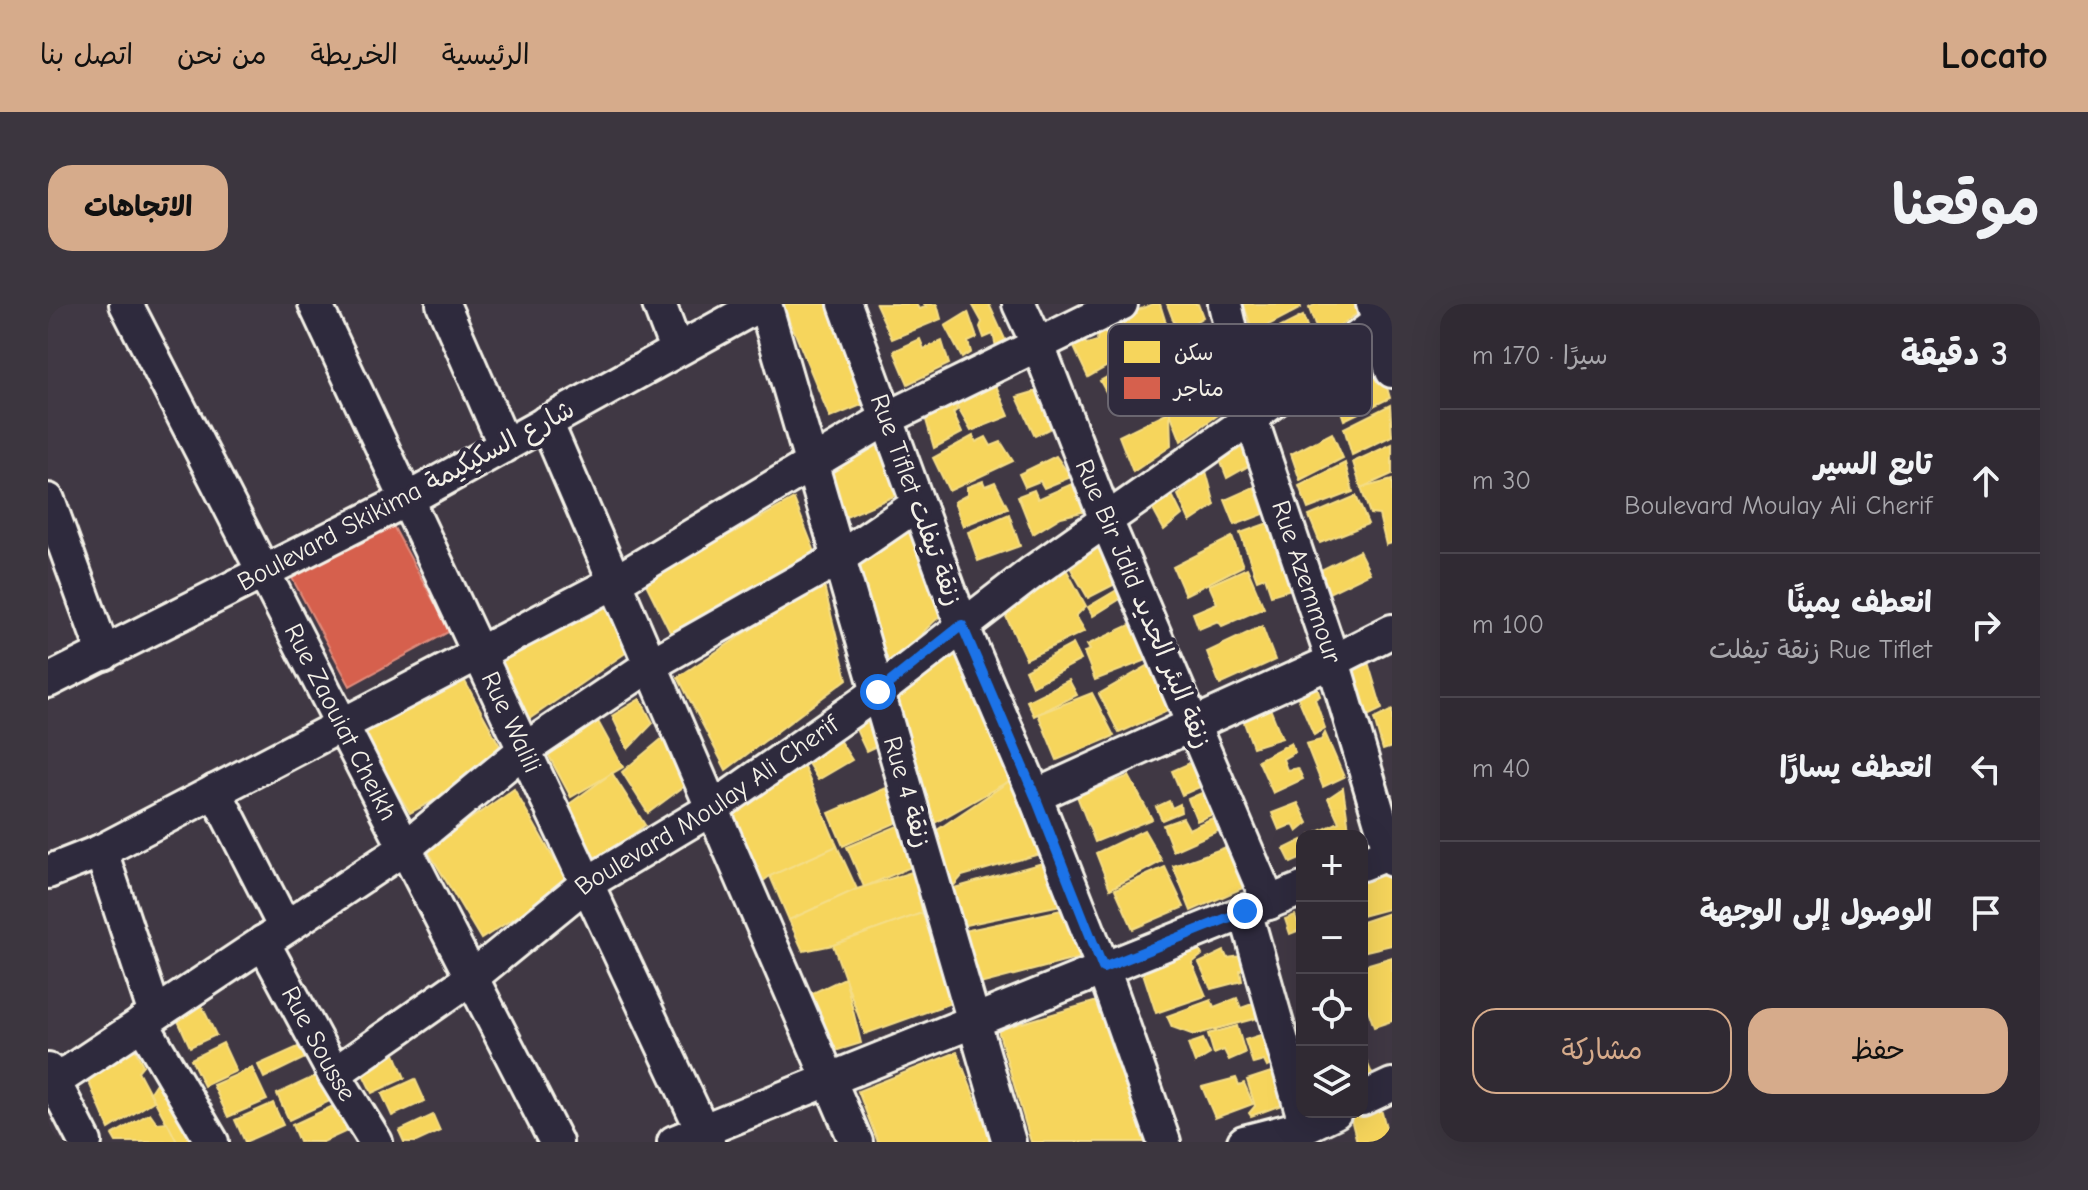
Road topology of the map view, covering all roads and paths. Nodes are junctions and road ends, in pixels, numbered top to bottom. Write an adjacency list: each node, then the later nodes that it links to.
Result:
1 (126, 304): 26 (street, Rue Zaouiat Cheikh)
2 (315, 304): 22 (street, Rue Walili)
3 (443, 304): 19 (street)
4 (659, 304): 13 (street)
5 (763, 304): 13 (street, Boulevard Skikima شارع السكيكيمة); 20 (street, Rue 4 زنقة)
6 (845, 304): 17 (street, Rue Tiflet زنقة تيفلت)
7 (1019, 304): 12 (street, Rue Bir Jdid زنقة البئر الجديد)
8 (1121, 304): 12 (street)
9 (1225, 304): 11 (street, Rue Azemmour)
10 (1381, 312): 14 (street)
11 (1230, 324)
12 (1038, 345): 17 (street); 24 (street, Rue Bir Jdid زنقة البئر الجديد)
13 (676, 349): 18 (street, Boulevard Skikima شارع السكيكيمة)
14 (1392, 371)
15 (1253, 416): 16 (street, Boulevard Moulay Ali Cherif)
16 (1251, 418): 24 (street, Boulevard Moulay Ali Cherif); 32 (street, Rue Azemmour)
17 (886, 419): 20 (street); 23 (street, Rue Tiflet زنقة تيفلت)
18 (546, 422): 19 (street, Boulevard Skikima شارع السكيكيمة); 27 (street)
19 (505, 446): 22 (street, Boulevard Skikima شارع السكيكيمة)
20 (812, 462): 25 (street, Rue 4 زنقة); 27 (street)
21 (48, 500): 30 (street)
22 (406, 500): 26 (street, Boulevard Skikima شارع السكيكيمة); 31 (street, Rue Walili)
23 (918, 504): 25 (street); 28 (street, Rue Tiflet زنقة تيفلت)
24 (1106, 520): 28 (street, Boulevard Moulay Ali Cherif); 36 (street, Rue Bir Jdid زنقة البئر الجديد)
25 (839, 558): 33 (street); 35 (street, Rue 4 زنقة)
26 (263, 573): 30 (street, Boulevard Skikima شارع السكيكيمة); 37 (street, Rue Zaouiat Cheikh)
27 (615, 582): 31 (street); 33 (street)
28 (962, 625): 35 (street, Boulevard Moulay Ali Cherif); 40 (street, Rue Tiflet زنقة تيفلت)
29 (1392, 631): 32 (street)
30 (104, 654): 34 (street, Boulevard Skikima شارع السكيكيمة)
31 (479, 654): 37 (street); 38 (street, Rue Walili)
32 (1333, 661): 36 (street); 44 (street, Rue Azemmour)
33 (650, 665): 38 (street); 41 (street)
34 (48, 681)
35 (878, 692): 41 (street, Boulevard Moulay Ali Cherif); 53 (street, Rue 4 زنقة)
36 (1193, 724): 40 (street); 48 (street, Rue Bir Jdid زنقة البئر الجديد)
37 (341, 725): 39 (street); 42 (street, Rue Zaouiat Cheikh)
38 (525, 749): 42 (street); 46 (street, Rue Walili)
39 (215, 791): 43 (street); 49 (street, Rue Sousse)
40 (1035, 796): 50 (street, Rue Tiflet زنقة تيفلت)
41 (713, 808): 46 (street, Boulevard Moulay Ali Cherif); 56 (street)
42 (405, 848): 49 (street); 51 (street, Rue Zaouiat Cheikh)
43 (101, 851): 45 (street); 52 (street)
44 (1384, 857)
45 (48, 872)
46 (586, 884): 51 (street, Boulevard Moulay Ali Cherif); 60 (street, Rue Walili)
47 (1296, 891): 48 (street)
48 (1257, 907): 50 (street); 59 (street, Rue Bir Jdid زنقة البئر الجديد)
49 (273, 934): 52 (street); 54 (street, Rue Sousse)
50 (1103, 968): 53 (street); 67 (street, Rue Tiflet زنقة تيفلت)
51 (471, 978): 54 (street, Boulevard Moulay Ali Cherif); 64 (street, Rue Zaouiat Cheikh)
52 (148, 1018): 55 (street); 62 (street)
53 (973, 1020): 56 (street); 66 (street, Rue 4 زنقة)
54 (334, 1074): 63 (street, Rue Sousse)
55 (50, 1079): 61 (street)
56 (829, 1079): 60 (street); 65 (street)
57 (1392, 1085): 58 (street)
58 (1368, 1096)
59 (1305, 1123): 68 (street)
60 (695, 1138)
61 (85, 1142)
62 (212, 1142)
63 (376, 1142)
64 (556, 1142)
65 (856, 1142)
66 (1009, 1142)
67 (1164, 1142)
68 (1244, 1142)

